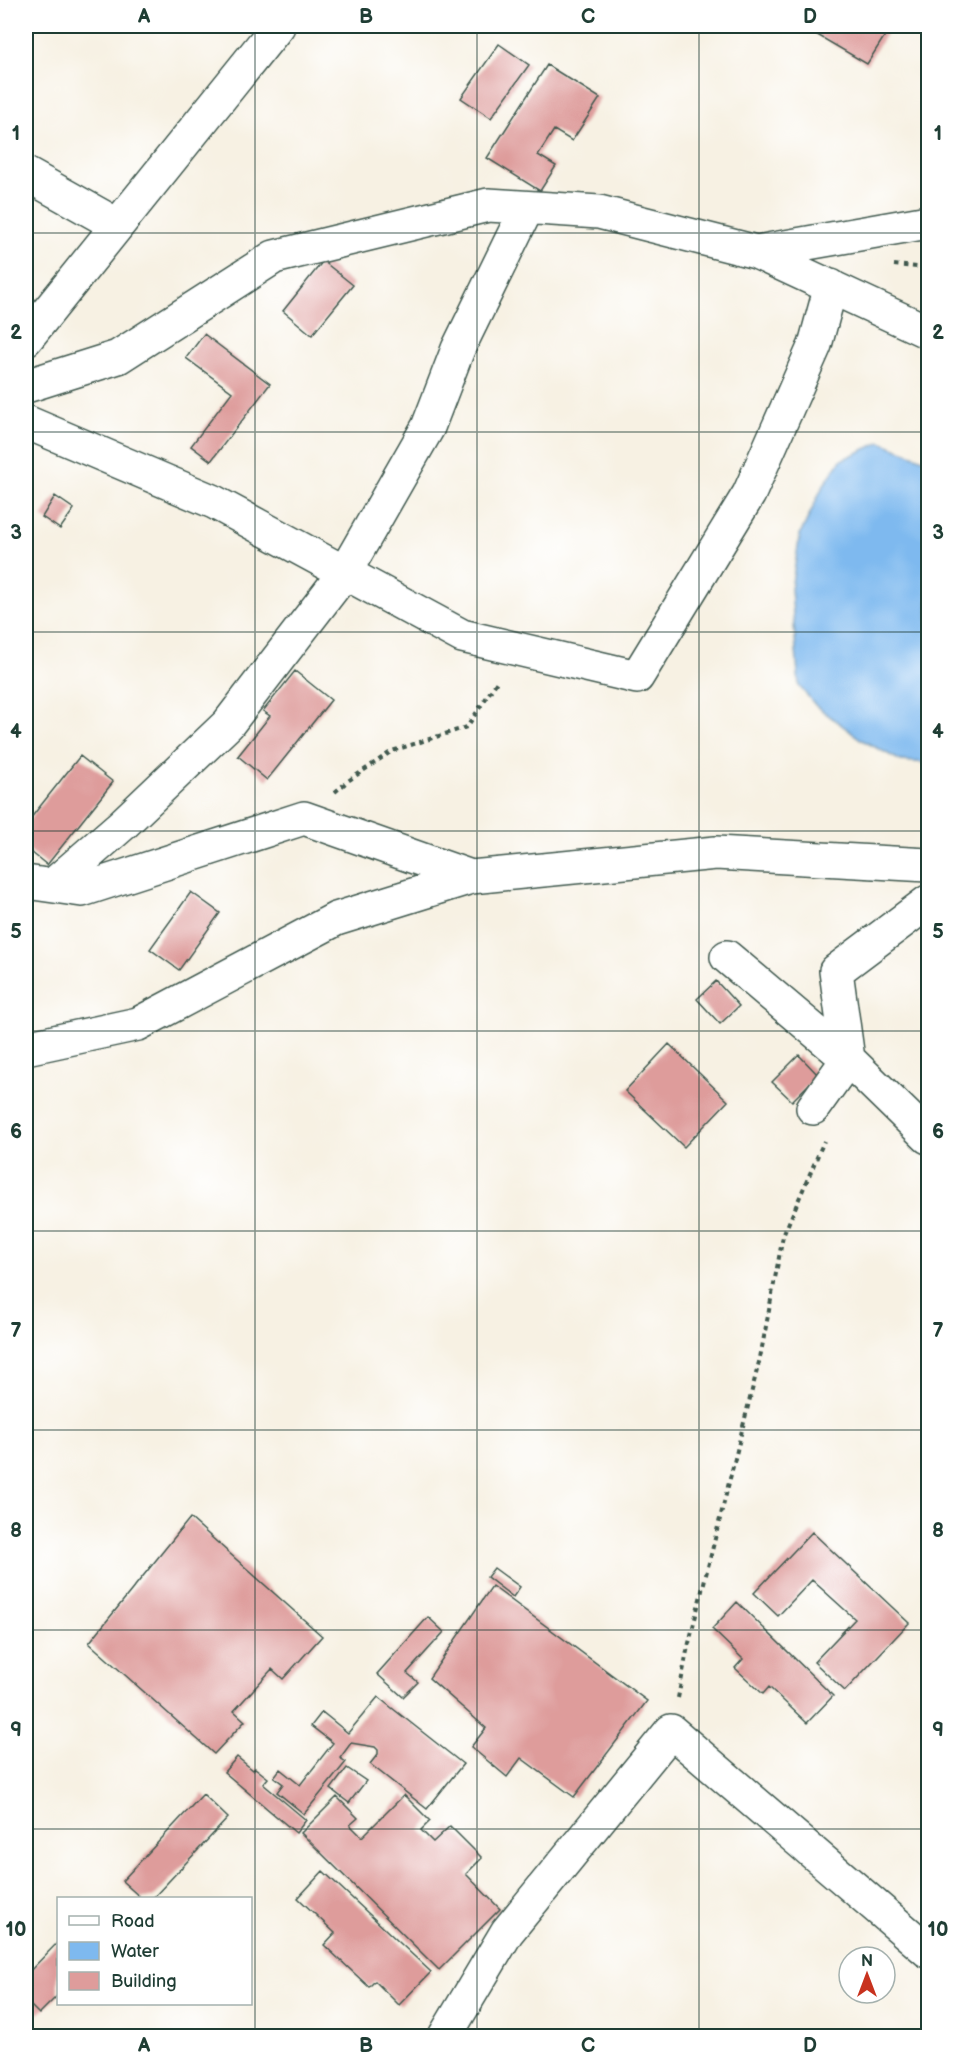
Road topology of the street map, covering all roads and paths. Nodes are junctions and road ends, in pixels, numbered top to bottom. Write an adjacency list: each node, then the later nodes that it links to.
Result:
1 (278, 26): 5 (street)
2 (26, 174): 5 (street)
3 (527, 208): 6 (street); 10 (street); 12 (street)
4 (928, 222): 6 (street)
5 (117, 225): 9 (street)
6 (756, 252): 7 (street)
7 (831, 286): 8 (street); 13 (street)
8 (928, 332)
9 (26, 339)
10 (26, 386)
11 (26, 422): 12 (street)
12 (345, 572): 13 (street); 17 (street)
13 (529, 651): 14 (path)
14 (304, 818): 16 (street); 17 (street)
15 (928, 865): 16 (street)
16 (471, 877): 20 (street)
17 (39, 884)
18 (928, 902): 21 (street)
19 (727, 957): 21 (street)
20 (26, 1048)
21 (848, 1059): 22 (street); 23 (street)
22 (813, 1108)
23 (928, 1137)
24 (825, 1138): 25 (path)
25 (671, 1731): 26 (street); 27 (street)
26 (928, 1951)
27 (446, 2037)

